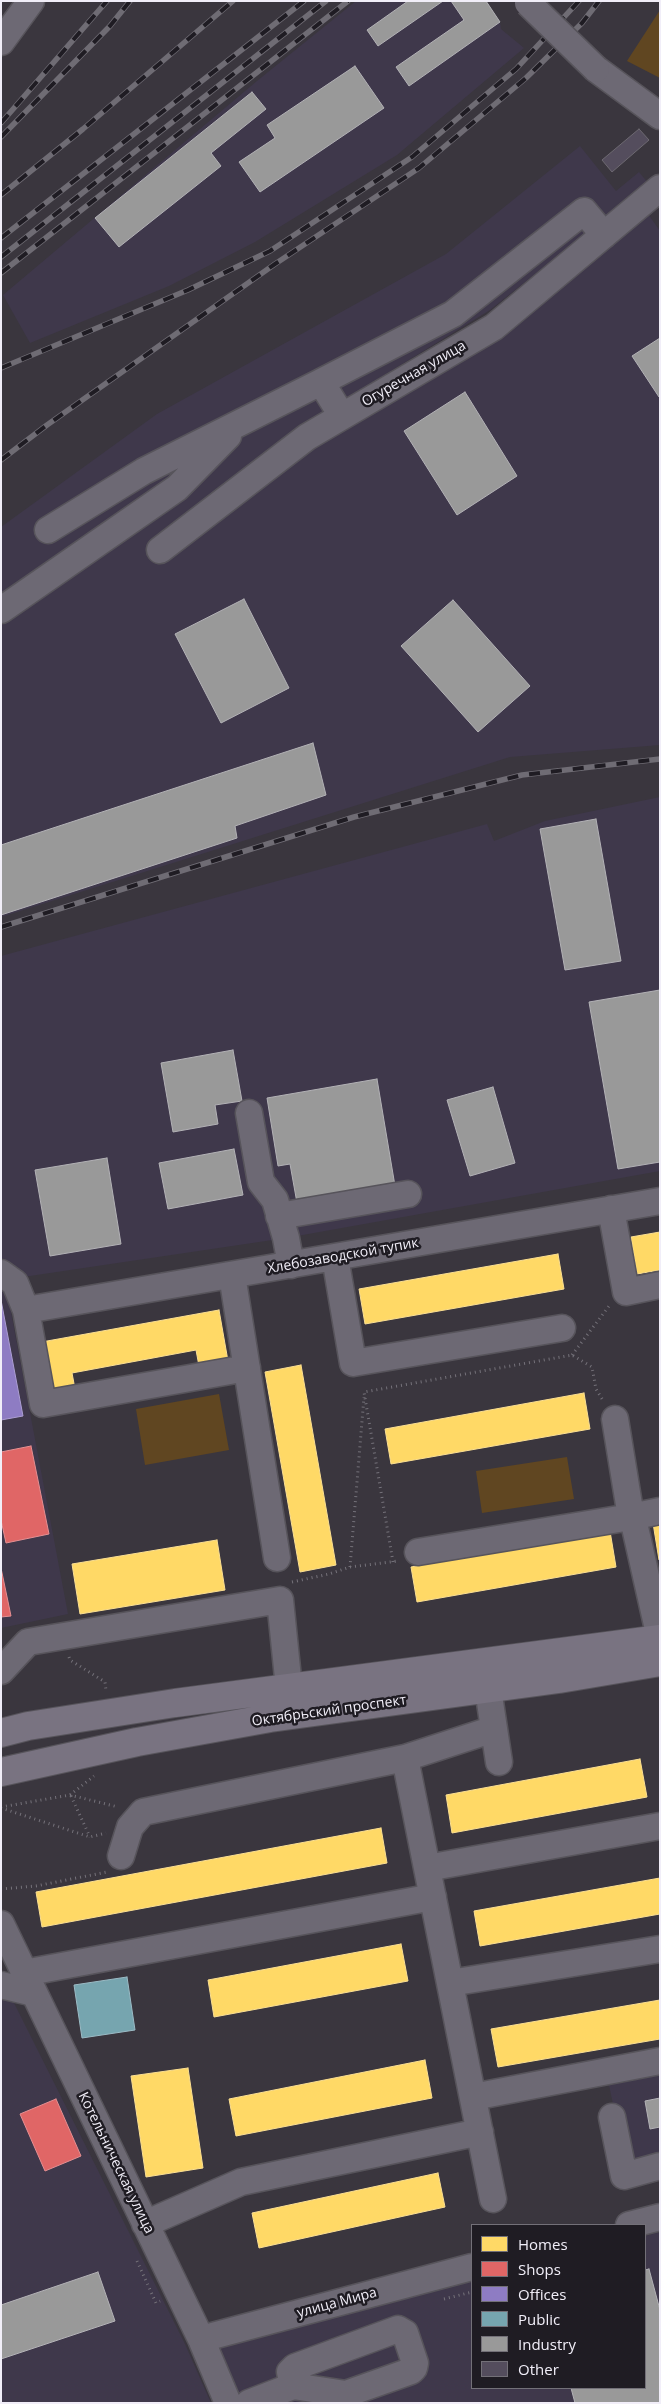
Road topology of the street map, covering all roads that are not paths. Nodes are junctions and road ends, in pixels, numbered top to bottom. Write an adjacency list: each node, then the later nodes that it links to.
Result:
1 (31, 1): 3 (street)
2 (527, 2): 4 (street, bridge)
3 (1, 42)
4 (657, 106)
5 (660, 188): 6 (street, Огуречная улица)
6 (604, 235): 7 (street); 8 (street, Огуречная улица)
7 (321, 382): 8 (street); 9 (street)
8 (342, 416): 11 (street, Огуречная улица)
9 (242, 421): 10 (street); 12 (street)
10 (48, 530)
11 (160, 550)
12 (1, 610)
13 (249, 1113): 17 (street)
14 (408, 1194): 17 (street)
15 (660, 1201): 16 (street, Хлебозаводской тупик)
16 (611, 1209): 18 (street, Хлебозаводской тупик); 22 (street)
17 (279, 1216): 19 (street)
18 (335, 1257): 19 (street, Хлебозаводской тупик); 24 (street)
19 (291, 1265): 21 (street, Хлебозаводской тупик)
20 (1, 1273): 23 (street)
21 (232, 1275): 23 (street, Хлебозаводской тупик); 25 (street)
22 (660, 1285)
23 (26, 1310): 25 (street)
24 (562, 1328)
25 (247, 1368): 30 (street)
26 (614, 1419): 28 (street)
27 (660, 1511): 28 (street)
28 (631, 1517): 29 (street); 31 (street)
29 (410, 1556)
30 (277, 1558)
31 (660, 1638): 34 (main road, Октябрьский проспект)
32 (660, 1662): 35 (main road, Октябрьский проспект)
33 (1, 1671): 34 (street)
34 (289, 1688): 37 (main road, Октябрьский проспект)
35 (488, 1689): 36 (street); 40 (main road, Октябрьский проспект)
36 (494, 1729): 38 (street); 39 (street)
37 (1, 1733)
38 (406, 1758): 42 (street); 43 (street)
39 (499, 1762)
40 (1, 1772)
41 (660, 1826): 43 (street)
42 (121, 1856)
43 (428, 1868): 44 (street)
44 (433, 1897): 47 (street); 48 (street)
45 (1, 1924): 47 (street, Котельническая улица)
46 (660, 1948): 48 (street)
47 (29, 1983): 49 (street); 57 (street, Котельническая улица)
48 (450, 1983): 51 (street)
49 (1, 1985)
50 (660, 2061): 51 (street)
51 (473, 2097): 53 (street)
52 (612, 2117): 54 (street)
53 (480, 2132): 55 (street); 57 (street)
54 (646, 2167)
55 (493, 2199)
56 (660, 2217): 58 (street)
57 (145, 2224): 60 (street, Котельническая улица)
58 (632, 2224)
59 (471, 2267): 60 (street, улица Мира)
60 (203, 2344): 62 (street, Котельническая улица)
61 (293, 2386): 63 (street)
62 (228, 2403)
63 (249, 2403)

